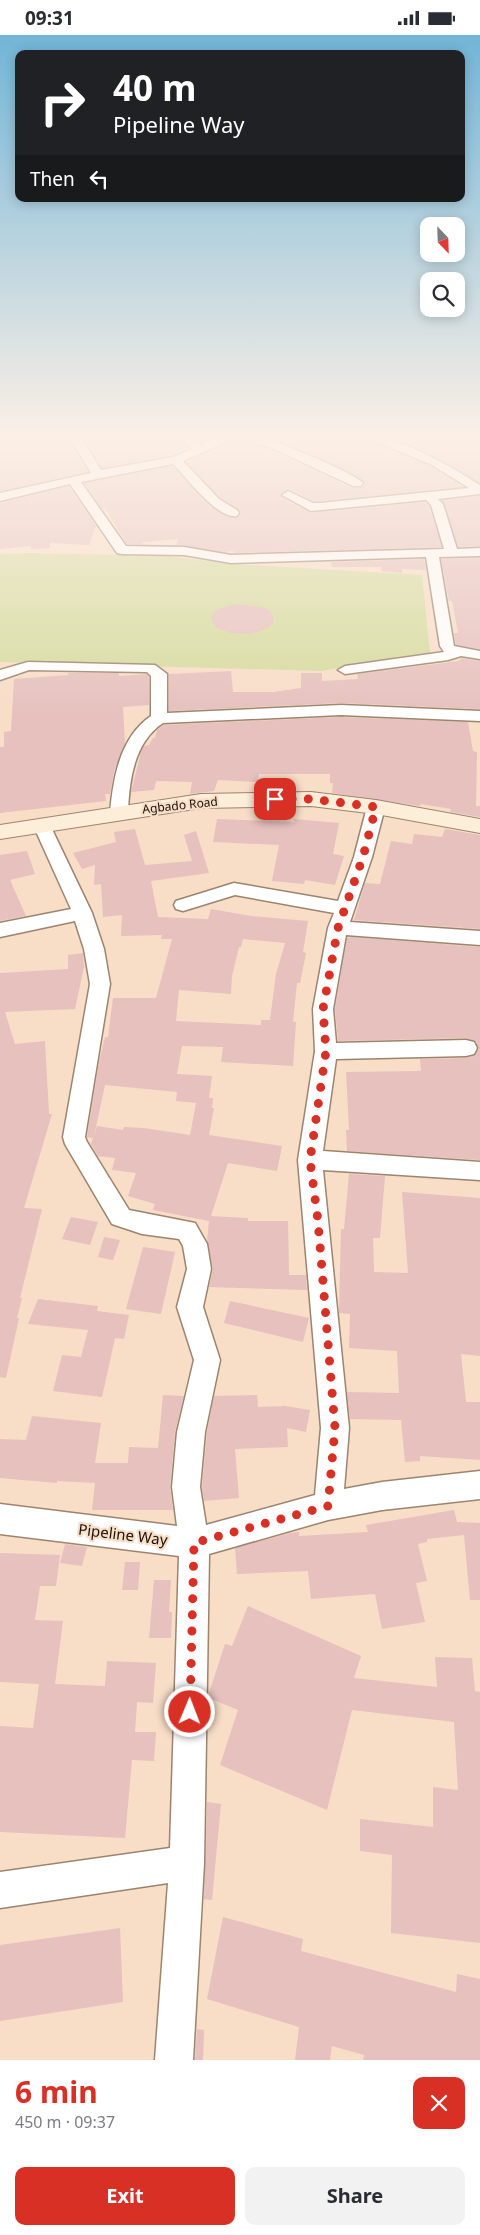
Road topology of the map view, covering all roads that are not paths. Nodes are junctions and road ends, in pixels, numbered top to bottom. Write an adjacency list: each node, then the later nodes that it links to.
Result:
1 (108, 528): 4 (street)
2 (444, 528): 5 (street)
3 (480, 552): 5 (street)
4 (432, 553): 5 (street); 6 (street)
5 (452, 553)
6 (458, 652): 7 (street); 8 (street)
7 (480, 655)
8 (345, 670)
9 (0, 675): 11 (street)
10 (480, 716): 11 (street)
11 (159, 718): 13 (street)
12 (376, 807): 13 (main road, Agbado Road); 14 (main road, Agbado Road); 19 (street)
13 (119, 813): 15 (main road, Agbado Road)
14 (480, 826)
15 (43, 827): 16 (main road, Agbado Road); 18 (street)
16 (0, 832)
17 (182, 905): 19 (street)
18 (82, 913): 20 (street); 29 (street)
19 (341, 918): 21 (street); 23 (street)
20 (0, 930)
21 (480, 938)
22 (466, 1048): 23 (street)
23 (326, 1051): 24 (street)
24 (310, 1160): 25 (street); 27 (street)
25 (480, 1171)
26 (480, 1485): 27 (street, Pipeline Way)
27 (328, 1506): 29 (street, Pipeline Way)
28 (0, 1519): 29 (street, Pipeline Way)
29 (194, 1543): 30 (street)
30 (187, 1863): 31 (street); 32 (street)
31 (0, 1890)
32 (174, 2060)

